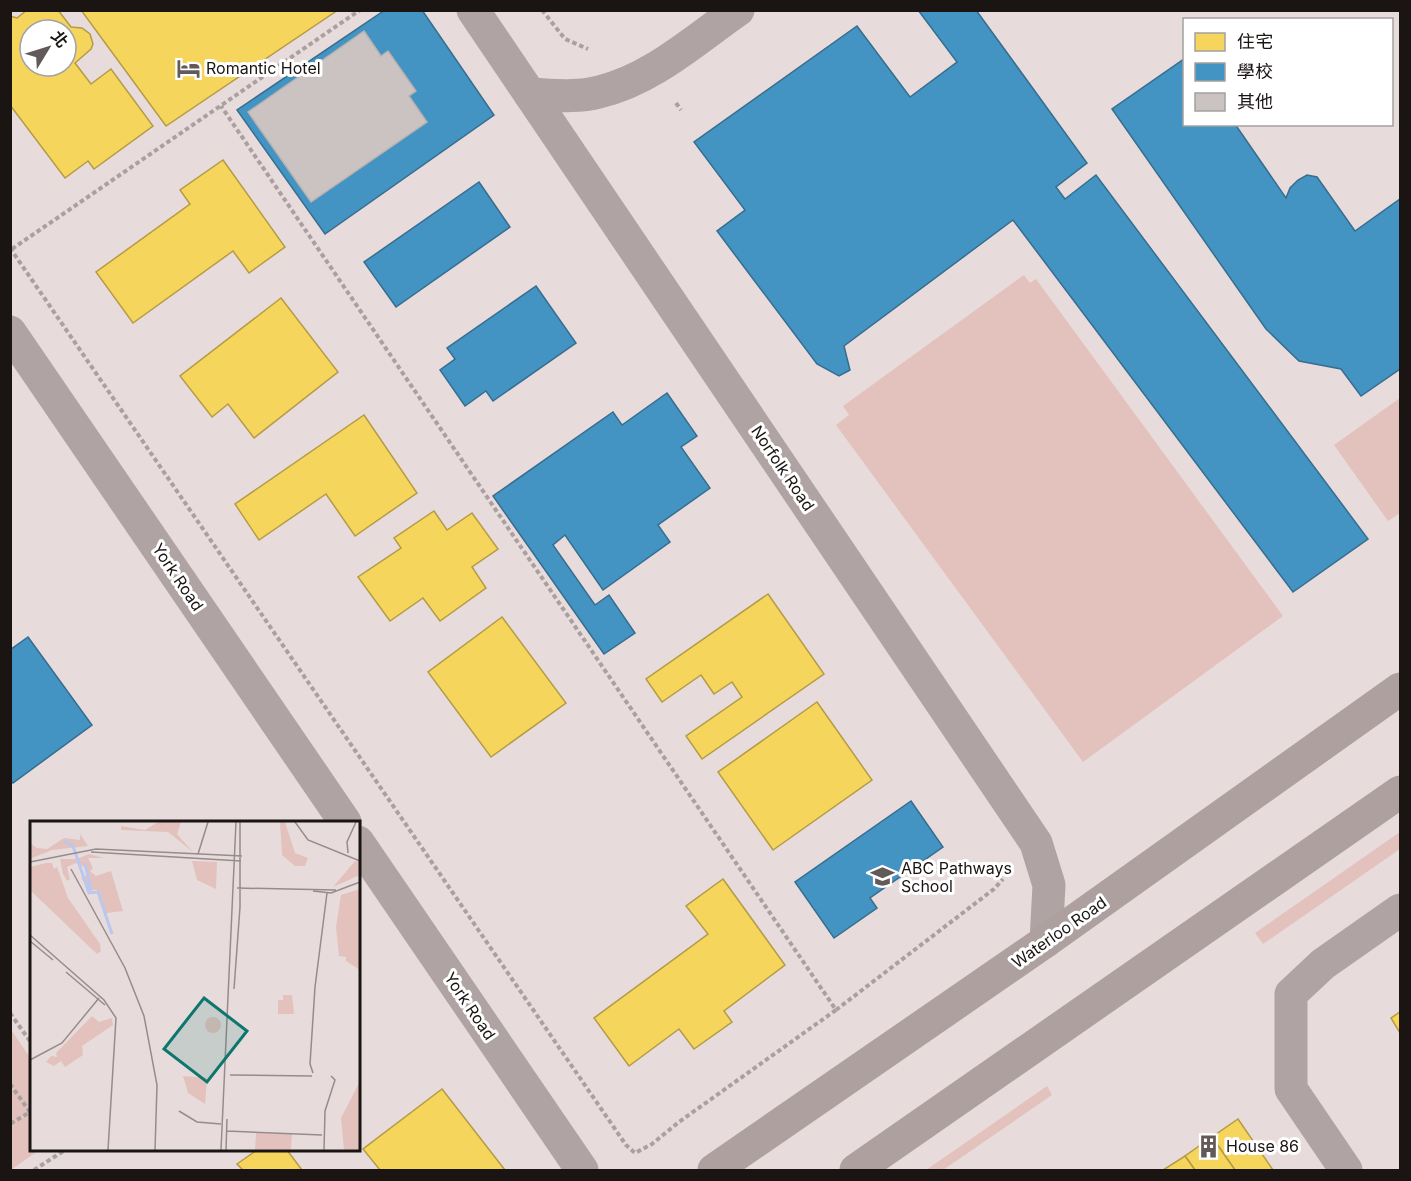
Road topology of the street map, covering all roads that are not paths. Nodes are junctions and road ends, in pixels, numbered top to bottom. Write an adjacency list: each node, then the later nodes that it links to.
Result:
1 (473, 10): 3 (street, Norfolk Road)
2 (738, 10): 3 (street)
3 (530, 94): 10 (street, Norfolk Road)
4 (10, 332): 7 (street, York Road)
5 (1401, 689): 10 (highway, Waterloo Road)
6 (1401, 792): 13 (highway)
7 (344, 821)
8 (360, 845): 11 (street, York Road)
9 (1401, 910): 14 (street)
10 (1046, 941): 12 (highway, Waterloo Road)
11 (582, 1170)
12 (714, 1170)
13 (856, 1170)
14 (1346, 1170)

